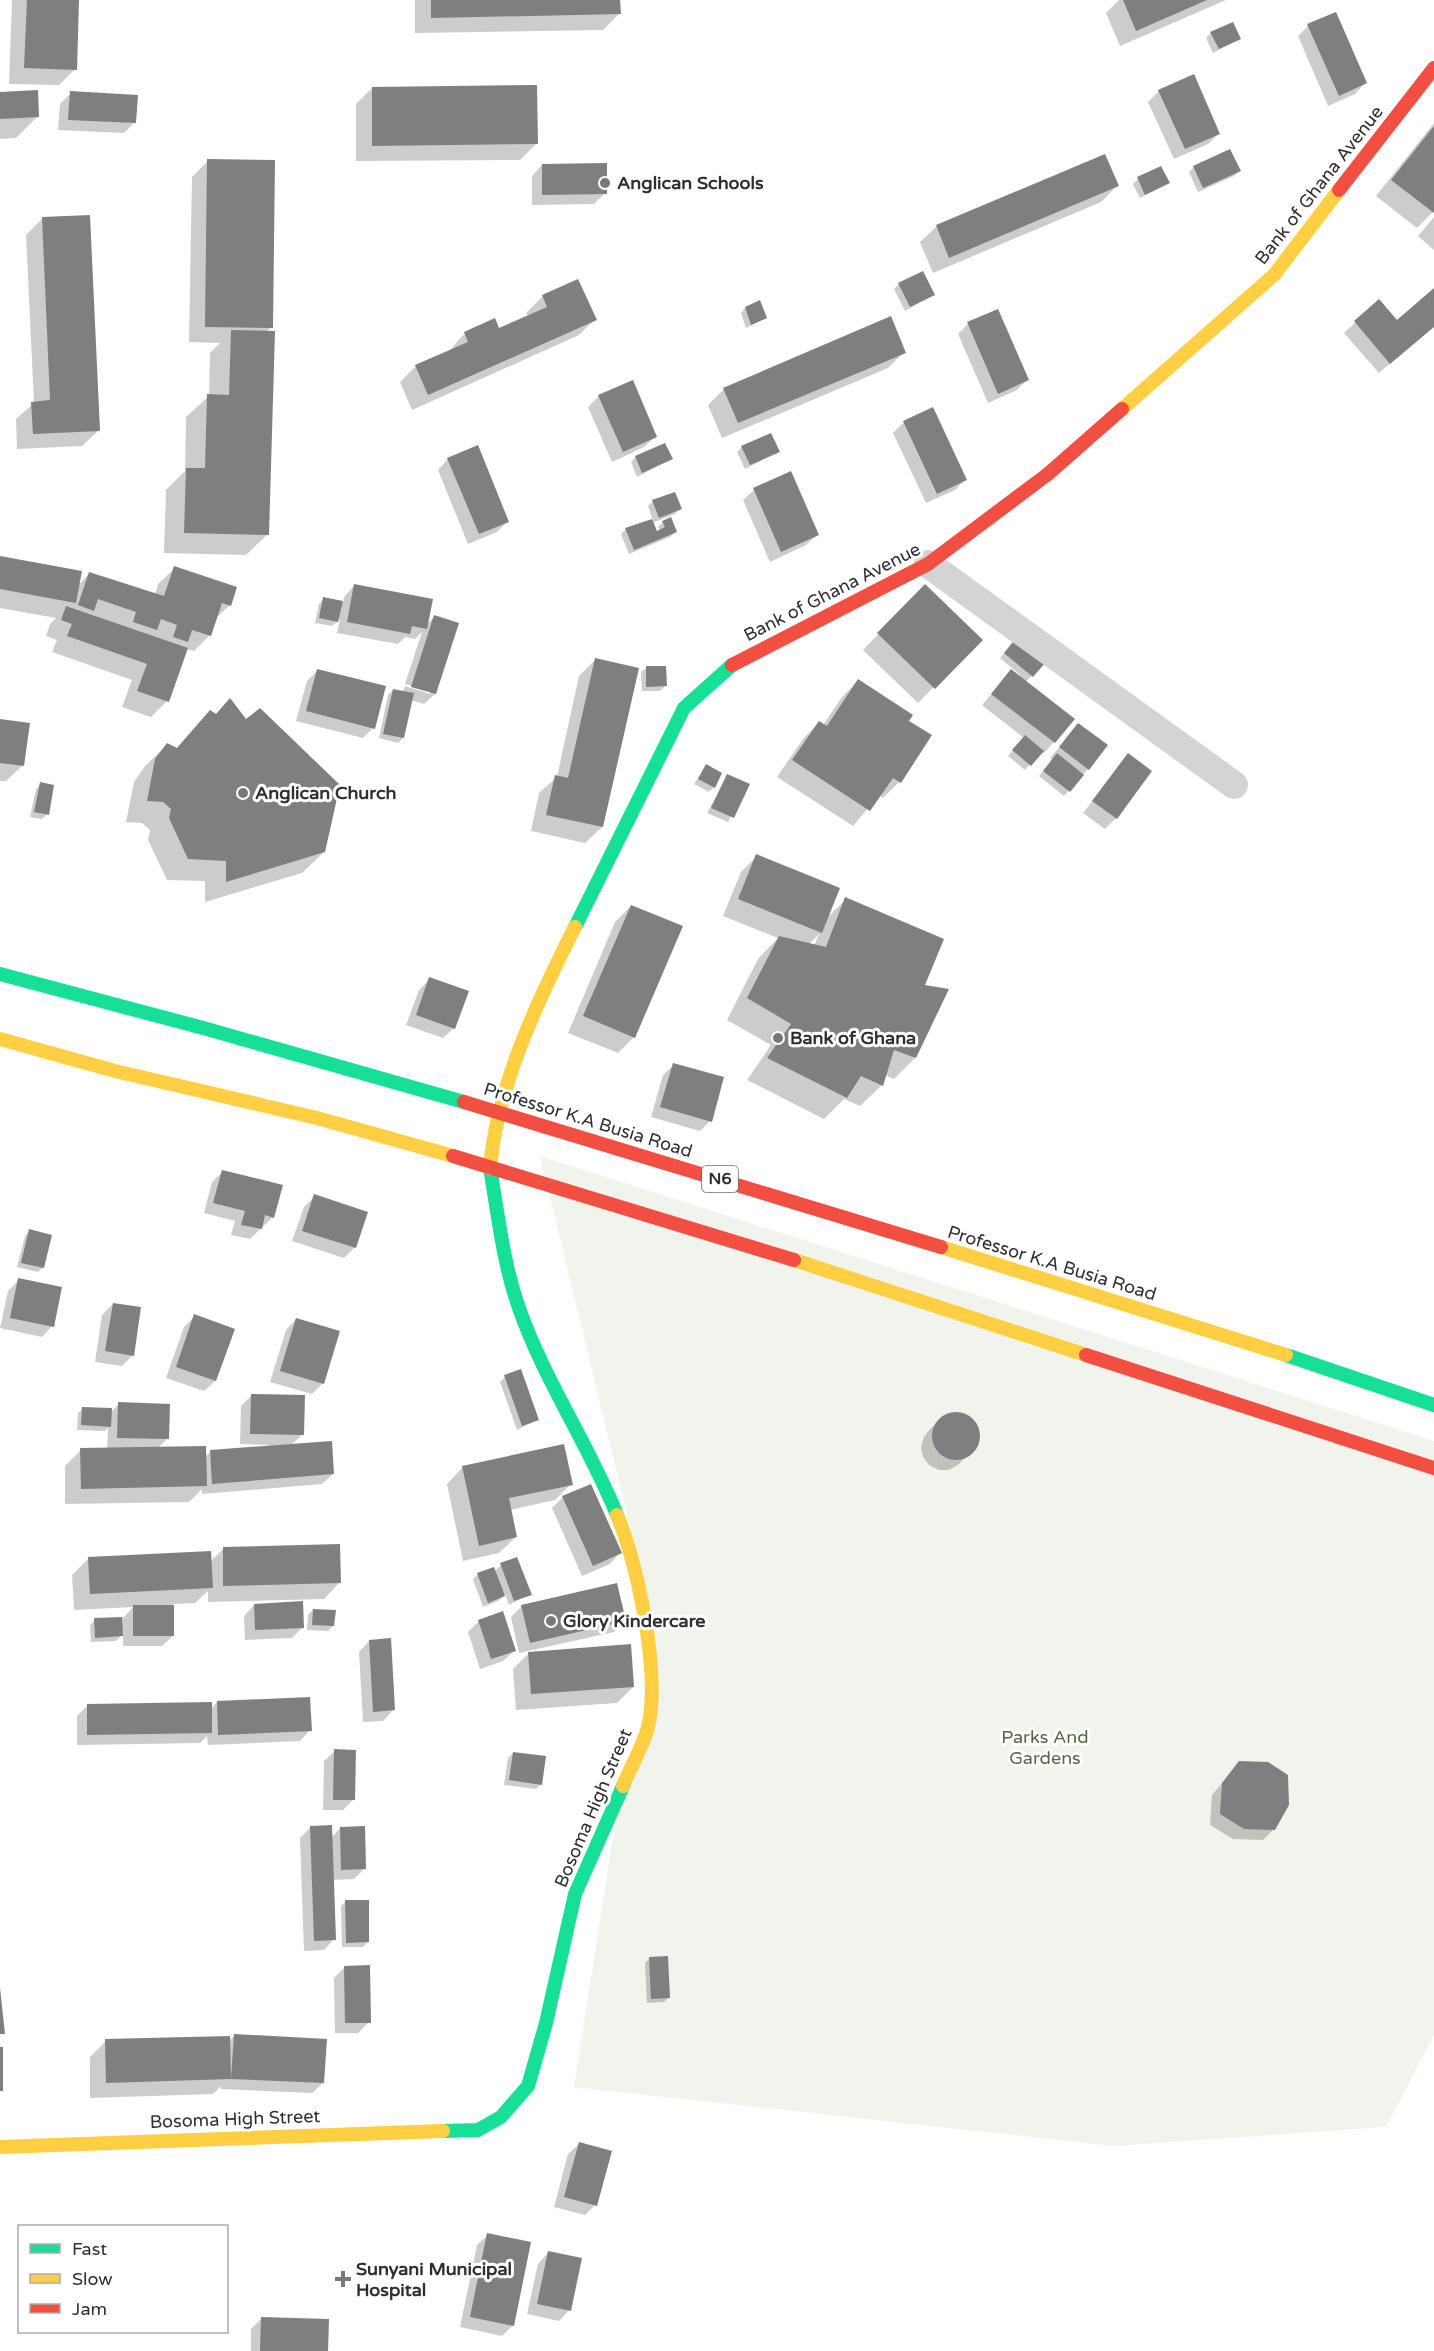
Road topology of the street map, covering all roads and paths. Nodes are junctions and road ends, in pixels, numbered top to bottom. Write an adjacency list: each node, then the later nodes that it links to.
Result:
1 (1434, 68): 2 (street, Bank of Ghana Avenue)
2 (928, 564): 3 (street); 6 (street, Bank of Ghana Avenue)
3 (1234, 785)
4 (0, 974): 6 (street, Professor K.A Busia Road / N6)
5 (0, 1039): 7 (street)
6 (499, 1112): 7 (street, Bank of Ghana Avenue); 8 (street, Professor K.A Busia Road / N6)
7 (490, 1167): 9 (street); 10 (street, Bosoma High Street)
8 (1434, 1406)
9 (1434, 1468)
10 (0, 2147)

